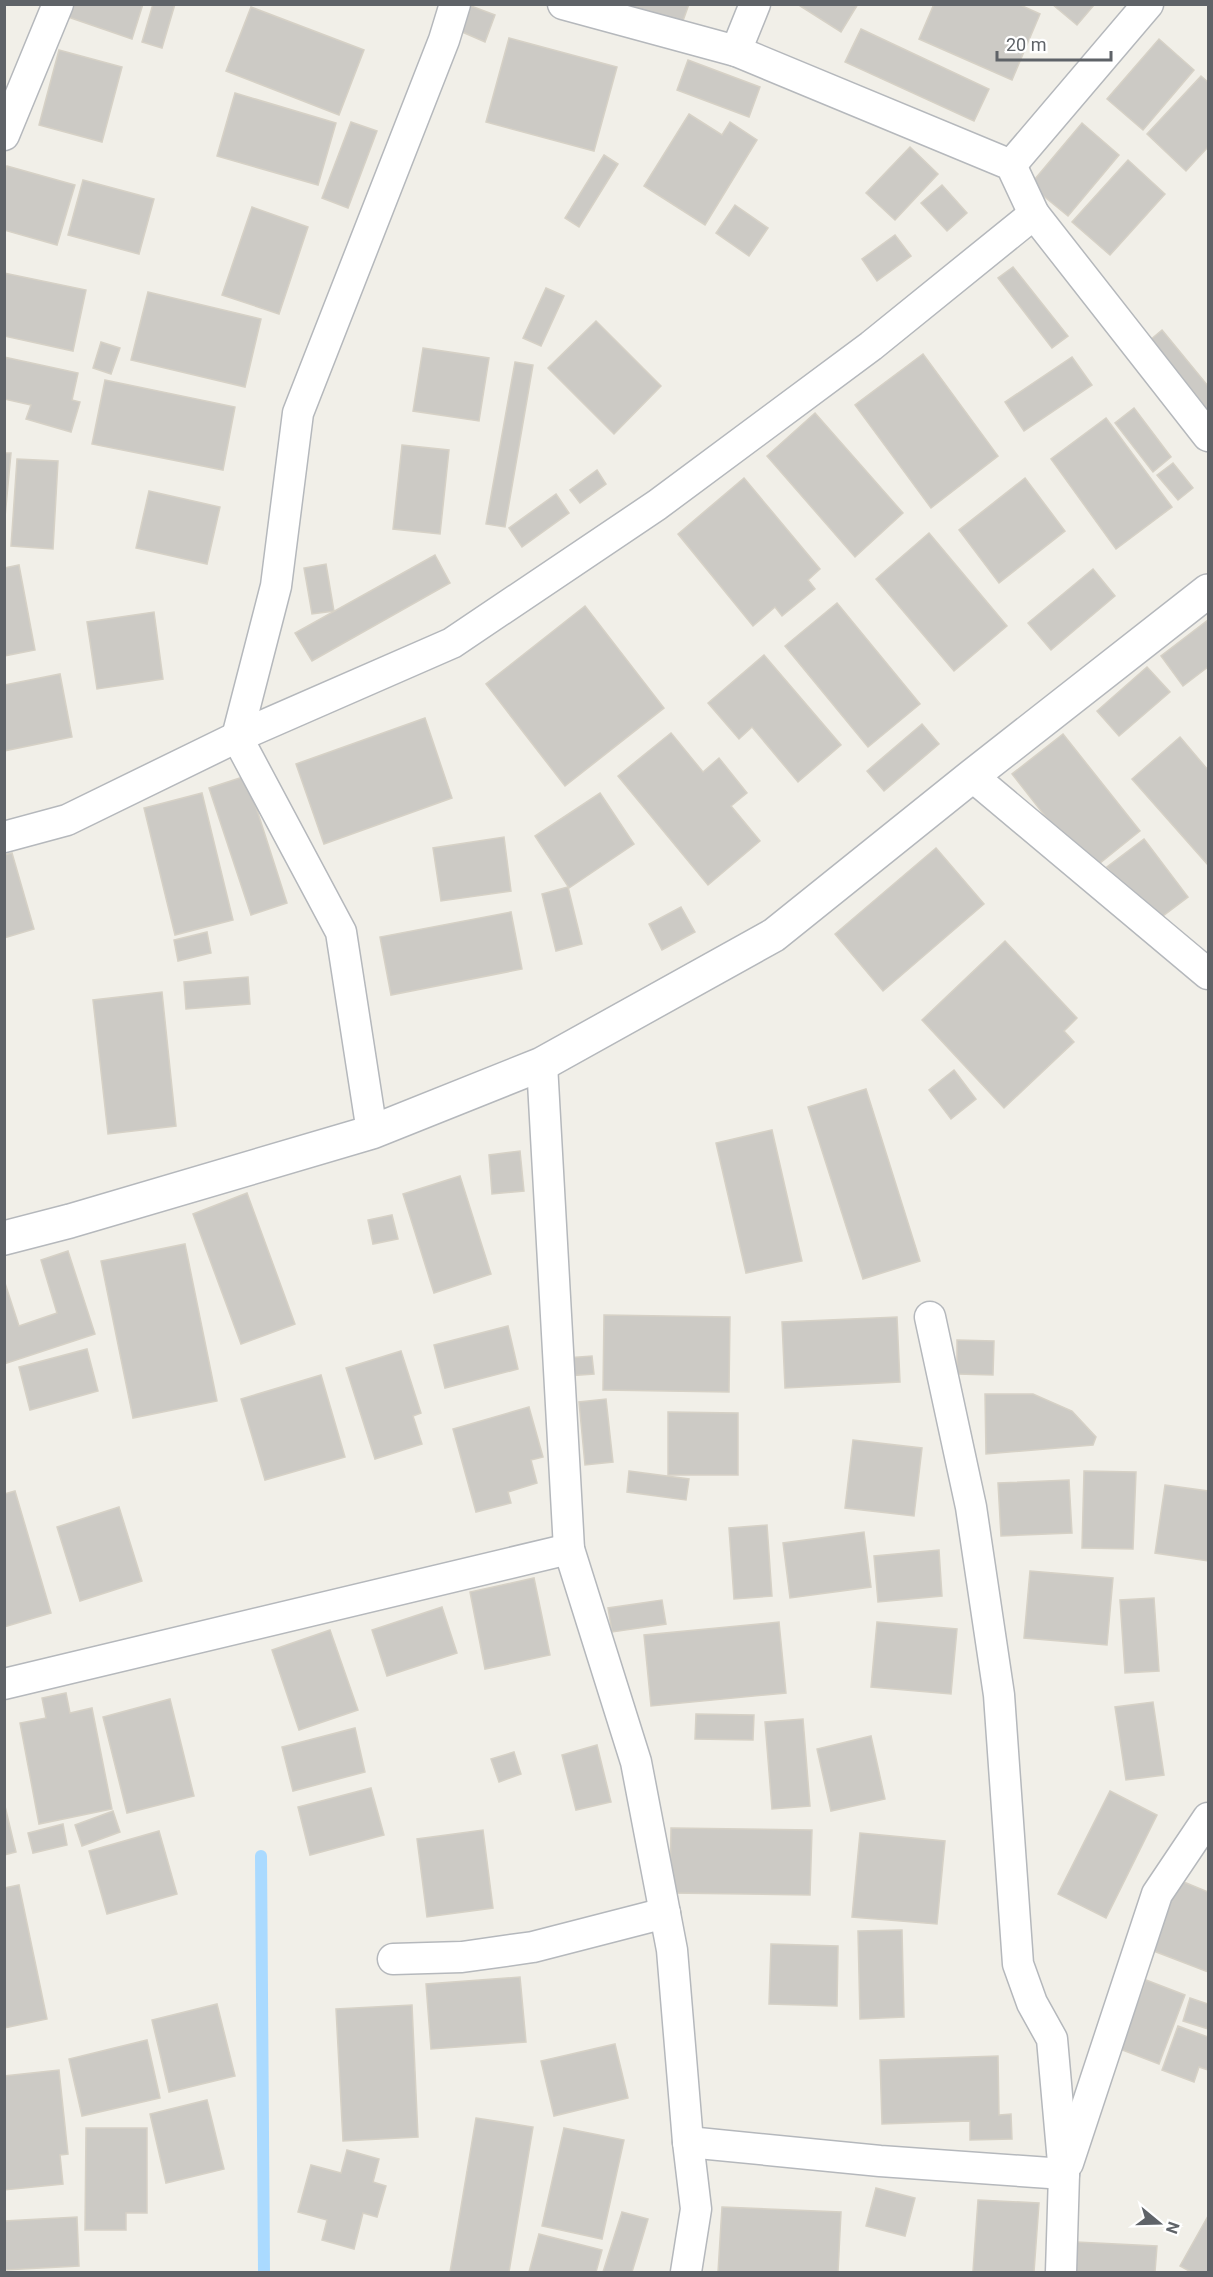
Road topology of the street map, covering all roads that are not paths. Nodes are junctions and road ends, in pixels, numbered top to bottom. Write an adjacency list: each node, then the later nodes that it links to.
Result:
1 (58, 4): 7 (street)
2 (455, 4): 12 (street)
3 (563, 4): 6 (street)
4 (755, 4): 6 (street)
5 (1148, 4): 8 (street)
6 (736, 51): 8 (street)
7 (7, 122)
8 (1011, 165): 9 (street)
9 (1034, 214): 10 (street); 12 (street)
10 (1209, 436)
11 (1209, 591): 13 (street)
12 (237, 737): 14 (street); 17 (street)
13 (972, 776): 15 (street); 16 (street)
14 (4, 837)
15 (1209, 974)
16 (542, 1064): 17 (street); 20 (street)
17 (372, 1132): 18 (street)
18 (4, 1238)
19 (930, 1317): 26 (street)
20 (569, 1549): 21 (street); 23 (street)
21 (4, 1684)
22 (1209, 1818): 26 (street)
23 (665, 1913): 24 (street); 25 (street)
24 (393, 1959)
25 (688, 2142): 26 (street); 27 (street)
26 (1064, 2174): 28 (street)
27 (686, 2272)
28 (1061, 2272)

